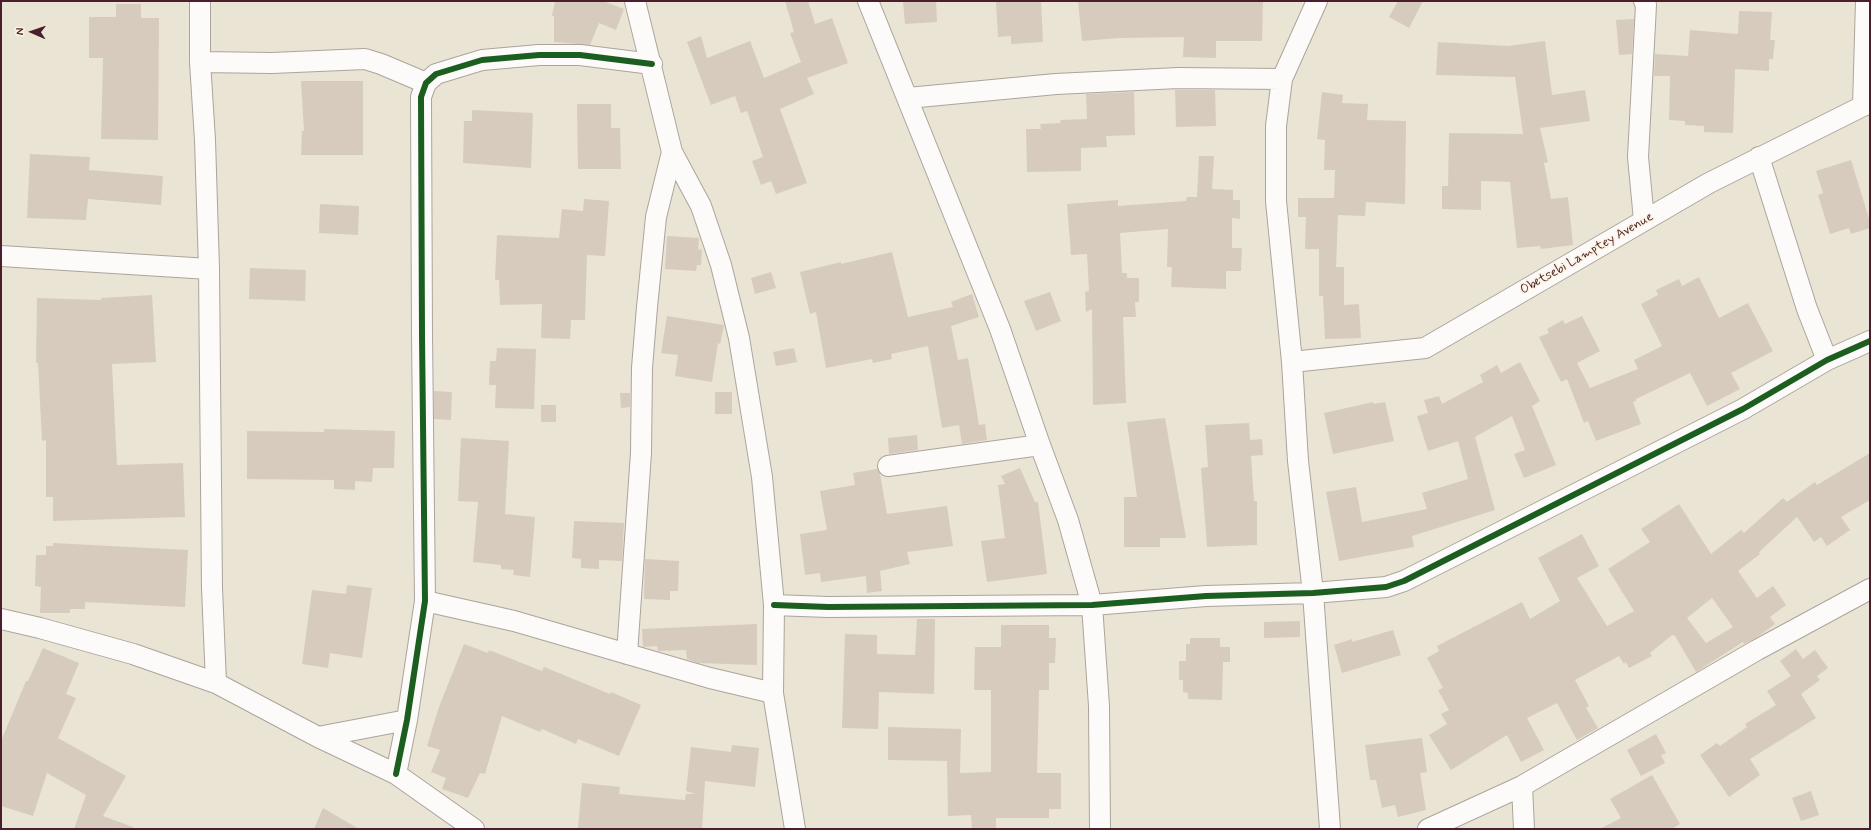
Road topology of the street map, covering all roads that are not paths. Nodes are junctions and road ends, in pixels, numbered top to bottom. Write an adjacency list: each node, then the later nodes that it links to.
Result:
1 (200, 1): 7 (street)
2 (635, 1): 8 (street)
3 (868, 1): 11 (street)
4 (1318, 1): 9 (street)
5 (1644, 1): 15 (street)
6 (1866, 1): 12 (street)
7 (200, 62): 10 (street); 17 (street)
8 (652, 64): 10 (street); 13 (street)
9 (1282, 79): 11 (street); 20 (street)
10 (426, 83): 25 (street)
11 (908, 98): 21 (street)
12 (1866, 105): 14 (street, Obetsebi Lamptey Avenue)
13 (672, 152): 26 (street); 29 (street)
14 (1760, 157): 15 (street, Obetsebi Lamptey Avenue); 19 (street)
15 (1644, 220): 20 (street, Obetsebi Lamptey Avenue)
16 (1, 256): 17 (street)
17 (209, 269): 30 (street)
18 (1870, 341): 19 (street)
19 (1828, 360): 24 (street)
20 (1292, 362): 24 (street)
21 (1040, 445): 22 (street); 27 (street)
22 (888, 466)
23 (1870, 589): 35 (street)
24 (1313, 593): 27 (street); 39 (street)
25 (425, 601): 29 (street); 32 (street)
26 (774, 605): 27 (street); 31 (street)
27 (1092, 605): 38 (street)
28 (1, 619): 30 (street)
29 (627, 654): 31 (street)
30 (216, 683): 33 (street)
31 (773, 693): 37 (street)
32 (407, 720): 33 (street); 34 (street)
33 (318, 737): 34 (street)
34 (396, 774): 36 (street)
35 (1522, 786): 40 (street); 41 (street)
36 (474, 829)
37 (795, 829)
38 (1100, 829)
39 (1330, 829)
40 (1428, 829)
41 (1524, 829)

